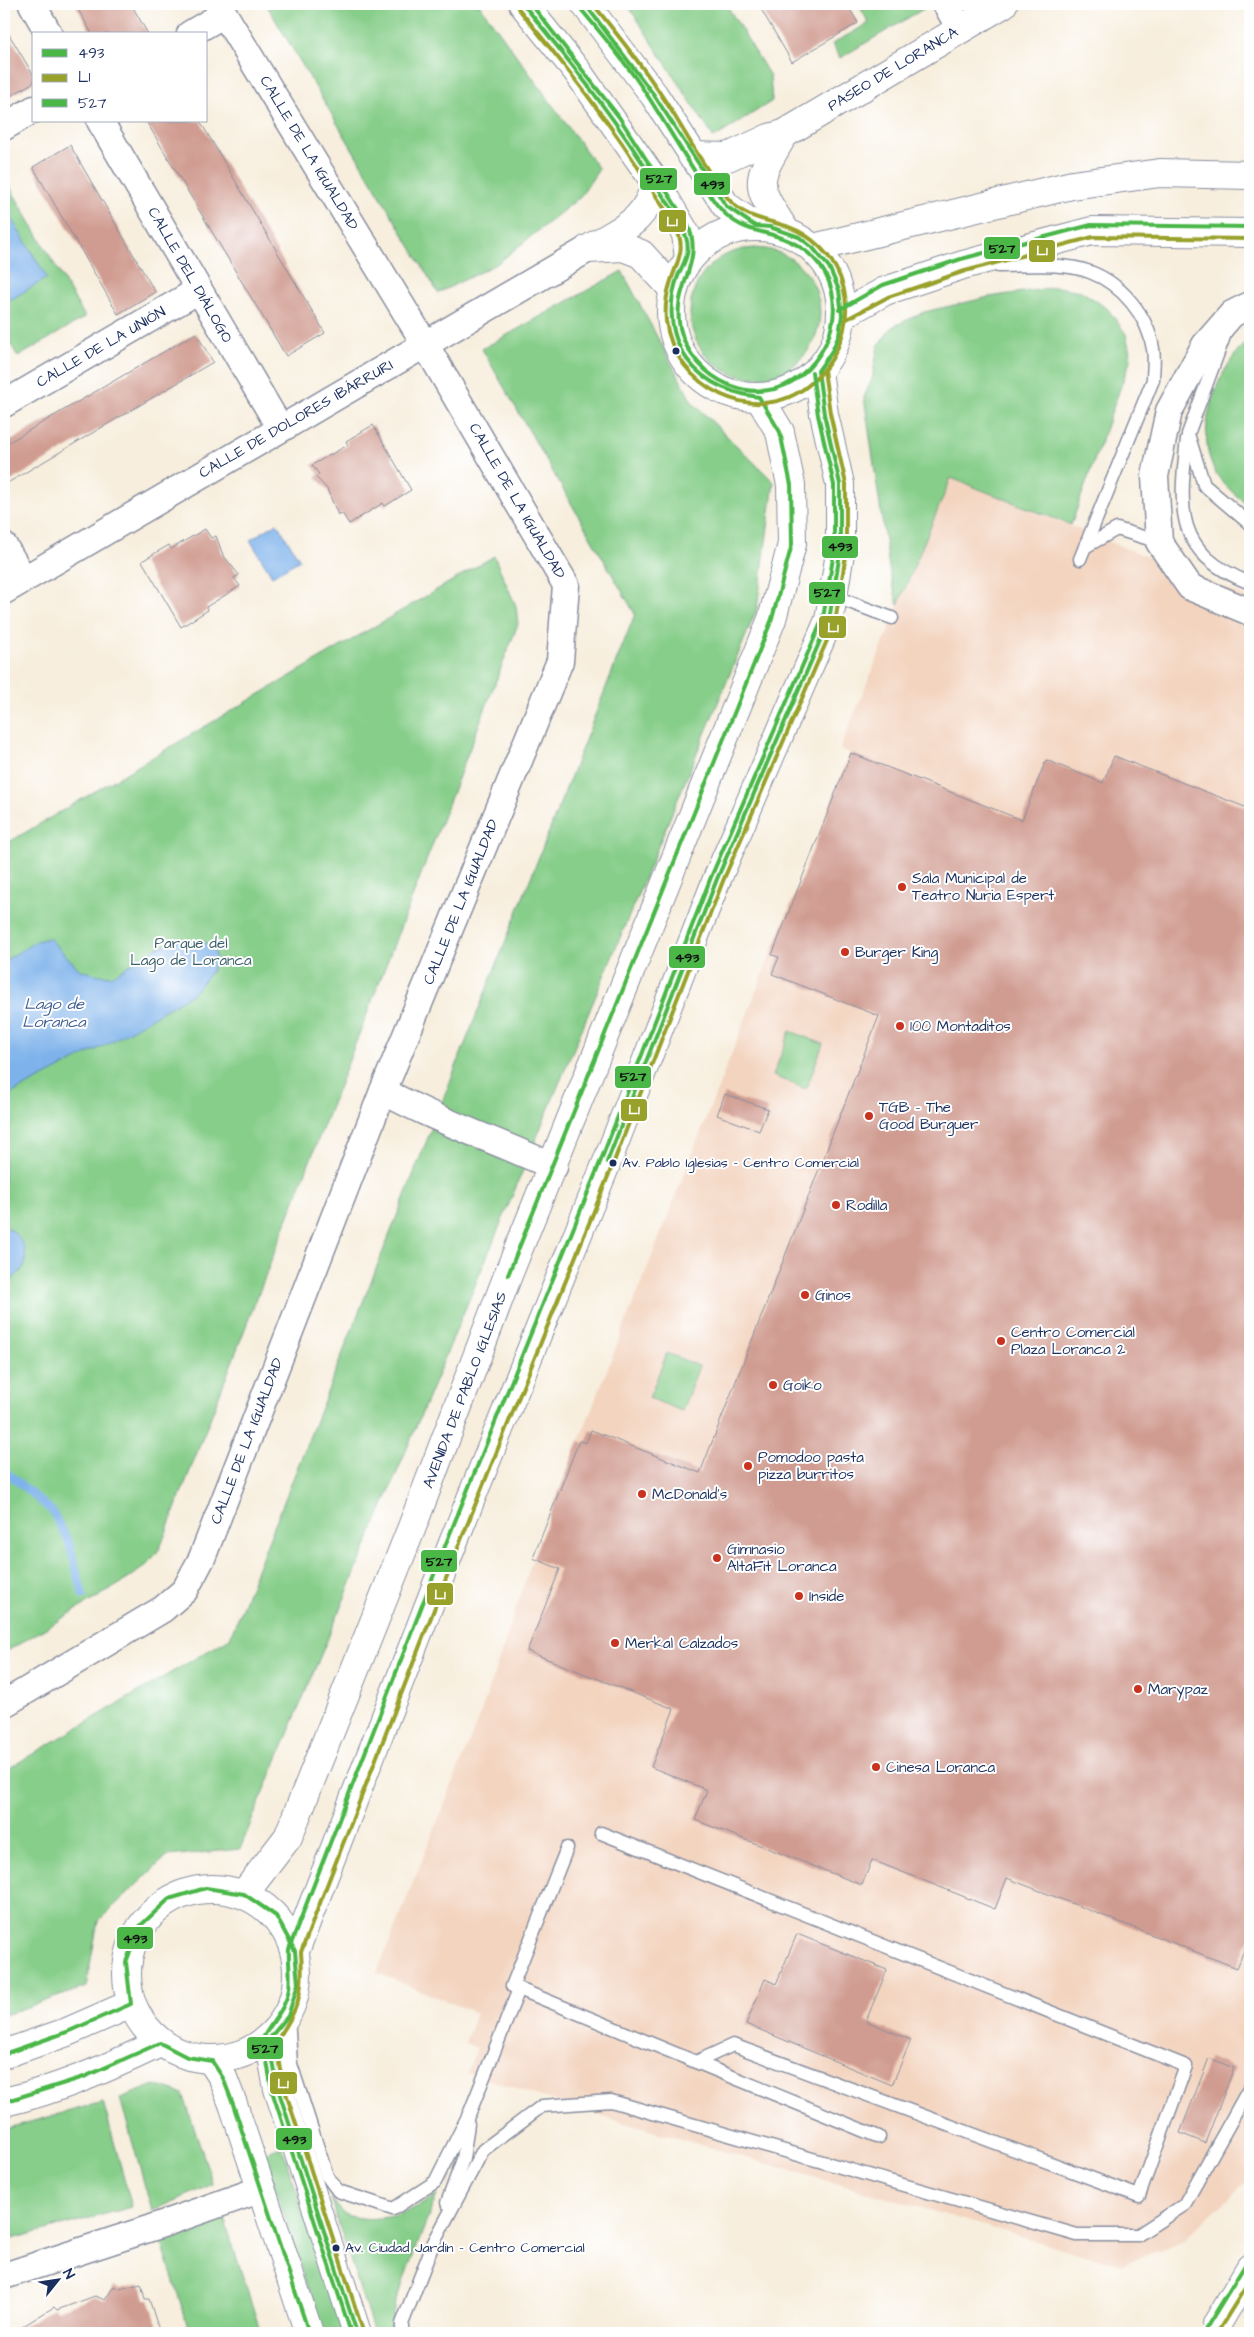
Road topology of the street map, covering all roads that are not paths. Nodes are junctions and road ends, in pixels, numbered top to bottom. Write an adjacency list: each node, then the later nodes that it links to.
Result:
1 (32, 4): 8 (street)
2 (523, 4): 18 (main road)
3 (585, 4): 14 (main road)
4 (946, 4): 7 (street)
5 (1003, 4): 7 (main road, PASEO DE LORANCA)
6 (221, 9): 9 (street); 32 (street, CALLE DE LA IGUALDAD)
7 (960, 29): 13 (main road, PASEO DE LORANCA)
8 (48, 32)
9 (192, 32)
10 (32, 110): 12 (street)
11 (101, 122): 28 (street, CALLE DEL DIÁLOGO)
12 (4, 127)
13 (784, 134): 14 (main road, PASEO DE LORANCA); 22 (main road, PASEO DE LORANCA)
14 (692, 156): 21 (main road)
15 (1250, 157): 16 (main road)
16 (1160, 173): 17 (main road); 19 (main road)
17 (1250, 175)
18 (656, 183): 25 (main road, CALLE DE DOLORES IBÁRRURI); 26 (main road)
19 (1072, 185): 20 (main road); 24 (main road)
20 (1250, 188)
21 (754, 226): 22 (main road); 26 (main road)
22 (786, 232): 24 (main road)
23 (1250, 233): 27 (main road)
24 (812, 248): 31 (main road)
25 (588, 249): 29 (main road, CALLE DE DOLORES IBÁRRURI); 32 (street, CALLE DE DOLORES IBÁRRURI)
26 (688, 259): 29 (main road)
27 (963, 265): 31 (main road); 39 (lane)
28 (199, 290): 35 (street, CALLE DE LA UNIÓN); 36 (street, CALLE DEL DIÁLOGO)
29 (674, 290): 34 (main road)
30 (1241, 309): 37 (lane); 39 (street)
31 (842, 315): 33 (main road)
32 (425, 344): 36 (street, CALLE DE DOLORES IBÁRRURI); 46 (street, CALLE DE LA IGUALDAD)
33 (818, 371): 34 (main road); 43 (main road)
34 (759, 397): 47 (main road, AVENIDA DE PABLO IGLESIAS)
35 (4, 404)
36 (280, 428): 42 (street, CALLE DE DOLORES IBÁRRURI)
37 (1188, 434): 38 (lane); 41 (lane)
38 (1250, 524)
39 (1159, 542): 44 (street)
40 (4, 546): 42 (street)
41 (1250, 583)
42 (14, 585)
43 (833, 596): 45 (lane); 52 (main road)
44 (1250, 612)
45 (892, 618)
46 (383, 1091): 47 (street); 48 (street, CALLE DE LA IGUALDAD)
47 (554, 1167): 51 (main road, AVENIDA DE PABLO IGLESIAS)
48 (4, 1704)
49 (601, 1833): 60 (lane)
50 (567, 1848): 53 (lane)
51 (244, 1894): 52 (main road); 54 (main road)
52 (295, 1950): 55 (main road)
53 (515, 1987): 60 (lane); 63 (lane)
54 (131, 2004): 57 (main road); 58 (main road)
55 (288, 2016): 56 (main road); 63 (lane)
56 (269, 2039): 59 (main road); 72 (main road)
57 (160, 2043): 59 (main road); 62 (main road)
58 (4, 2054)
59 (212, 2061): 65 (main road)
60 (696, 2062): 64 (lane)
61 (1250, 2087): 66 (lane)
62 (4, 2102)
63 (470, 2112): 66 (lane)
64 (879, 2138)
65 (262, 2189): 68 (street); 71 (main road)
66 (434, 2244): 73 (lane)
67 (1250, 2268): 70 (main road)
68 (4, 2276)
69 (1250, 2281): 70 (main road)
70 (1213, 2329)
71 (308, 2333)
72 (357, 2333)
73 (402, 2333)

